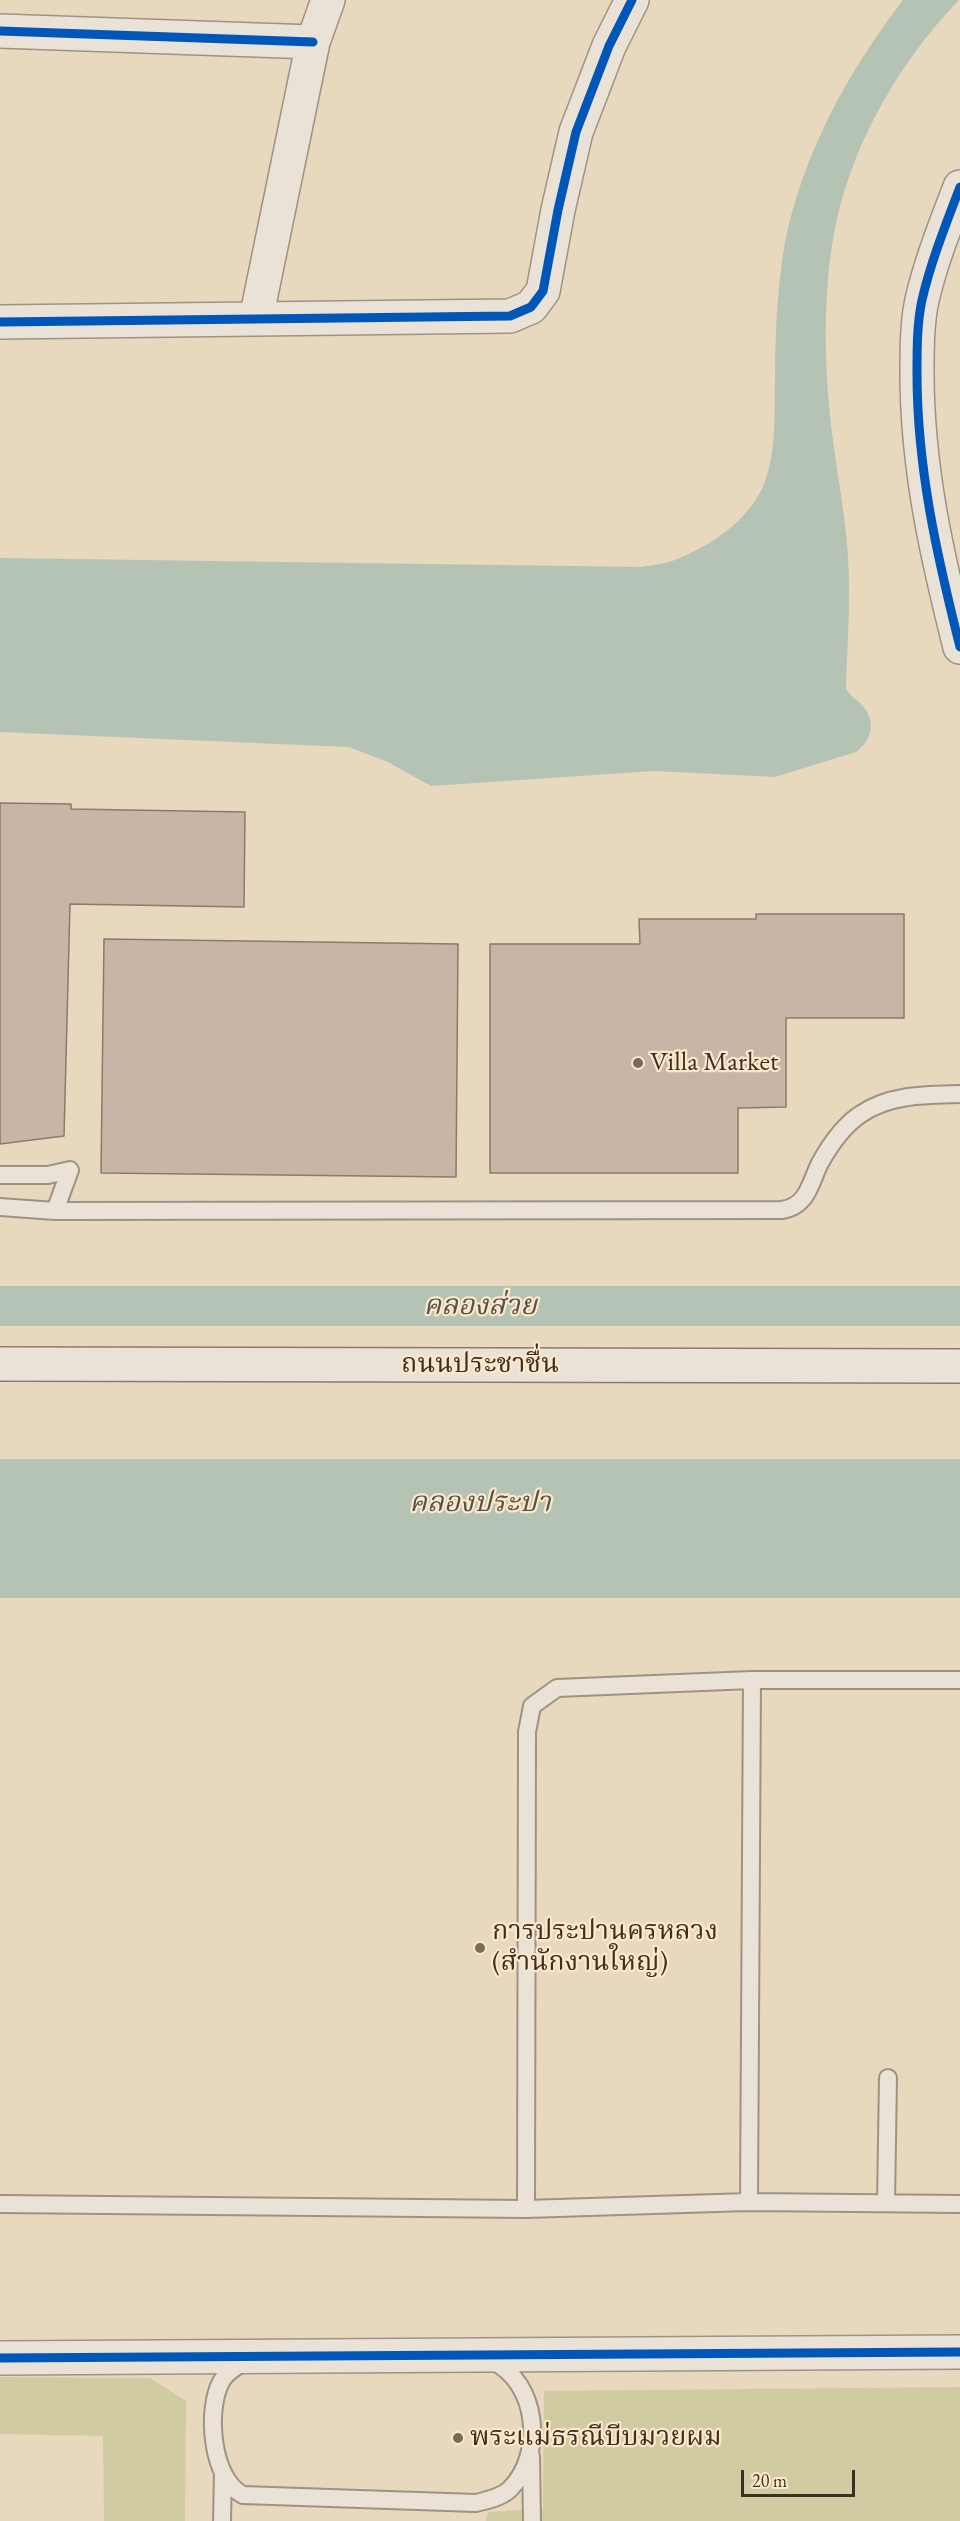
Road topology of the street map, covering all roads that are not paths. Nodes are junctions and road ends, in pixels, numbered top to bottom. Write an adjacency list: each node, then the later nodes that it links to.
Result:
1 (328, 0): 4 (street)
2 (632, 0): 6 (street)
3 (0, 31): 4 (street)
4 (313, 42): 6 (street)
5 (960, 187): 8 (street)
6 (256, 319): 7 (street)
7 (0, 321)
8 (952, 582): 9 (street)
9 (960, 647)
10 (960, 1094): 13 (lane)
11 (0, 1175): 13 (lane)
12 (0, 1207): 13 (lane)
13 (55, 1211)
14 (0, 1364): 15 (street, ถนนประชาชื่น)
15 (960, 1366)
16 (752, 1680): 17 (lane); 19 (lane); 23 (lane)
17 (960, 1680)
18 (888, 2078): 20 (lane)
19 (749, 2202): 20 (lane); 23 (lane)
20 (886, 2203): 22 (lane)
21 (0, 2204): 23 (lane)
22 (960, 2204)
23 (526, 2210)
24 (960, 2352): 25 (street)
25 (471, 2355): 26 (street); 28 (lane)
26 (264, 2356): 27 (street); 29 (lane)
27 (0, 2358)
28 (531, 2443): 29 (lane); 31 (lane)
29 (223, 2472): 30 (lane)
30 (222, 2521)
31 (532, 2521)

